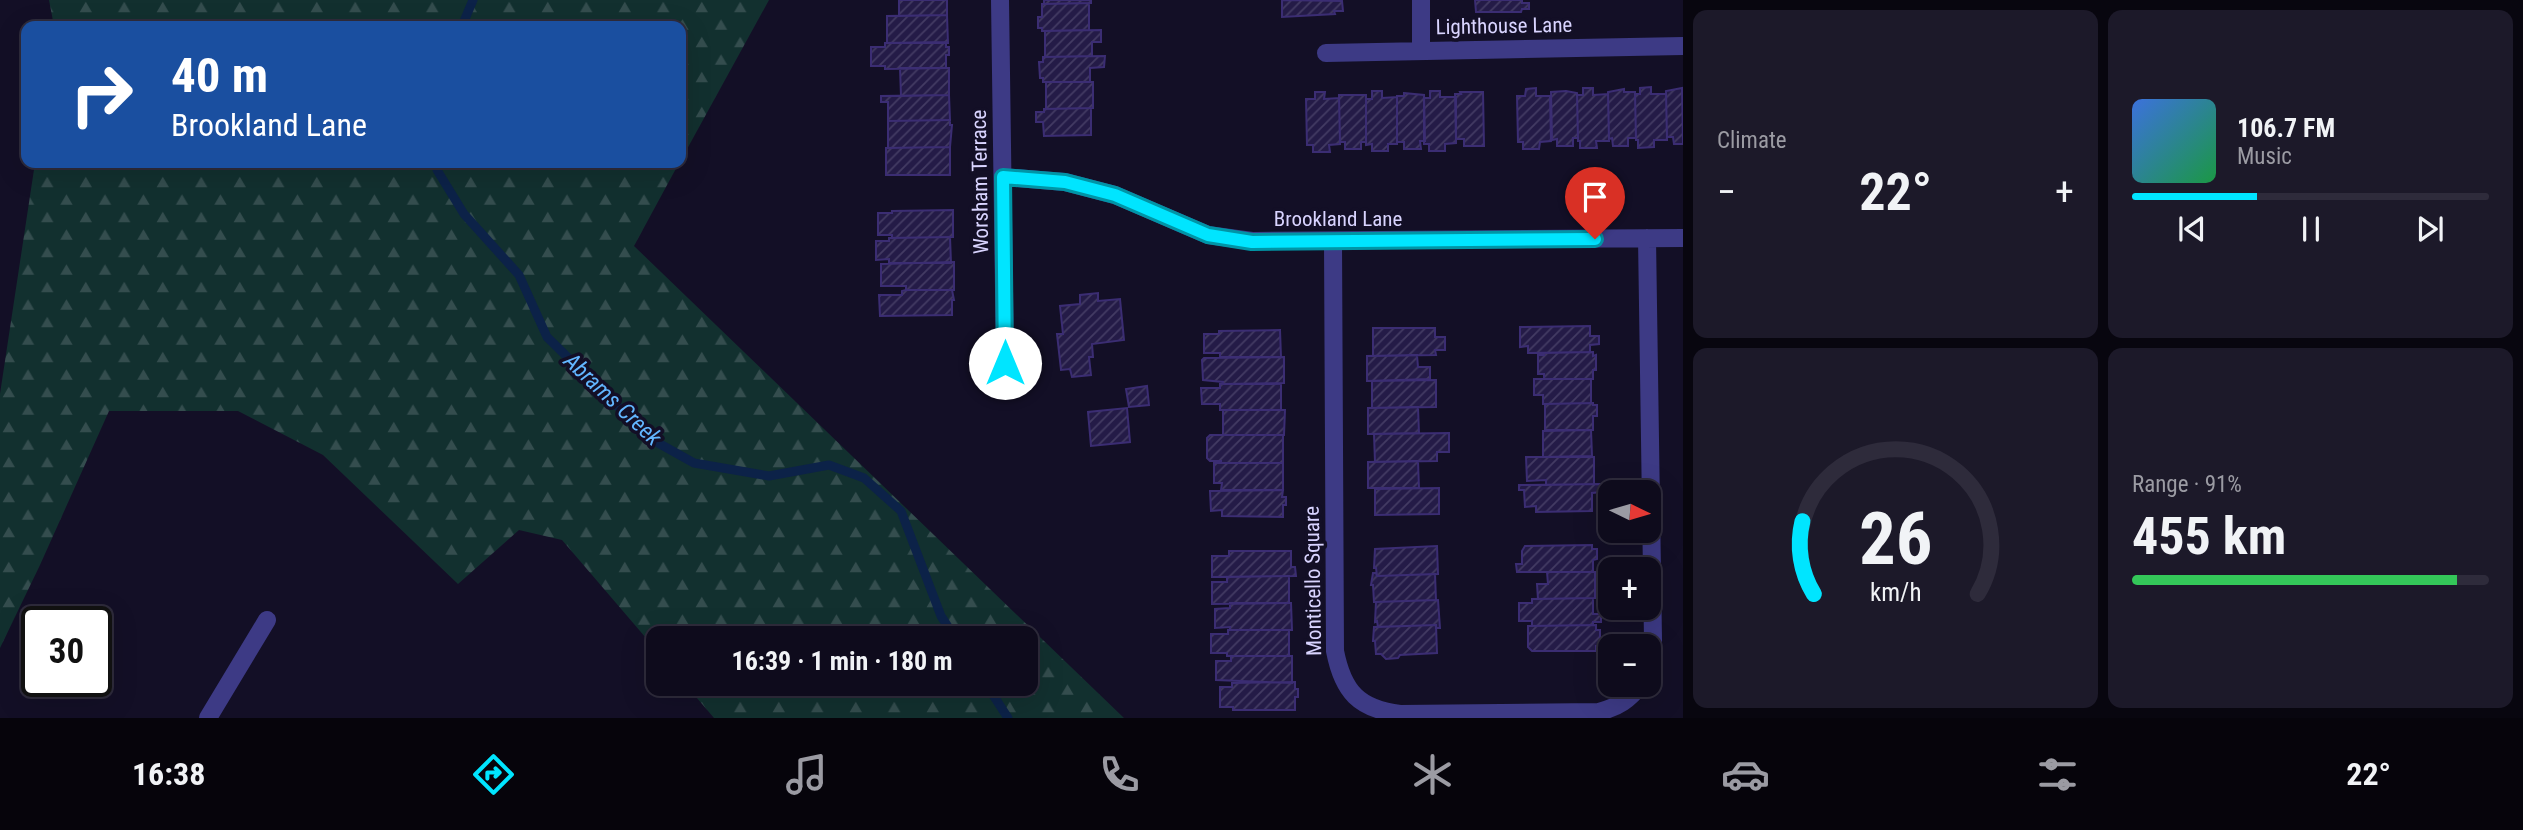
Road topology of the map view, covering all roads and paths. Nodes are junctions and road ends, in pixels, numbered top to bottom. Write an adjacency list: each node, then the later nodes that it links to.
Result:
1 (1000, 0): 6 (street, Worsham Terrace)
2 (1420, 0): 4 (street)
3 (1683, 46): 4 (street, Lighthouse Lane)
4 (1421, 50): 5 (street, Lighthouse Lane)
5 (1326, 53)
6 (1003, 177): 9 (street, Brookland Lane); 10 (street, Worsham Terrace)
7 (1647, 238): 8 (street, Brookland Lane); 9 (street, Brookland Lane); 12 (street)
8 (1683, 238)
9 (1333, 242): 13 (street, Monticello Square)
10 (1005, 363)
11 (267, 620): 14 (street)
12 (1653, 634)
13 (1631, 697)
14 (208, 718)

